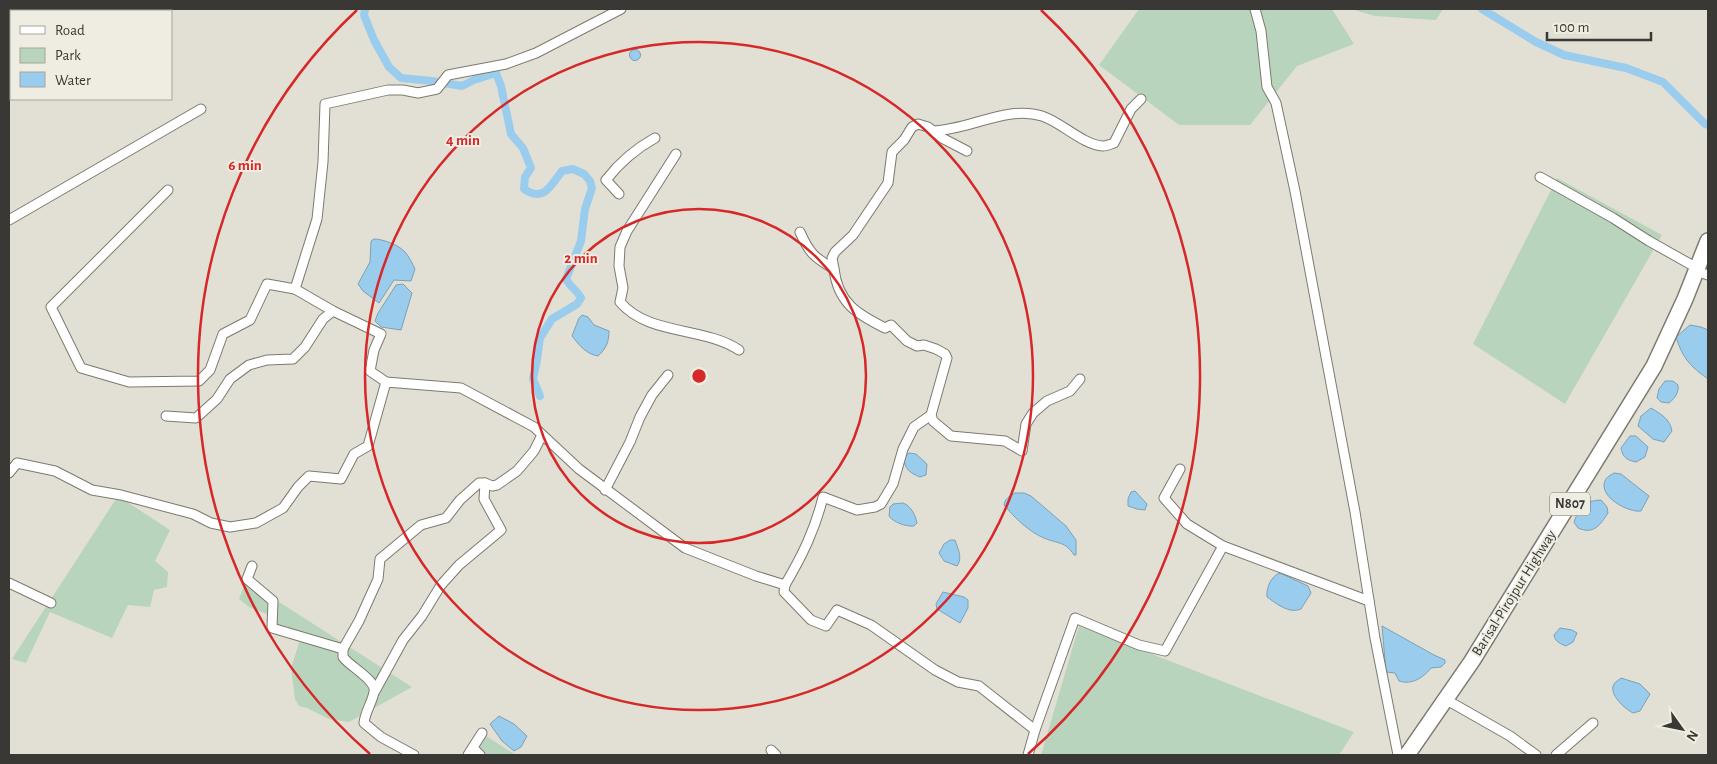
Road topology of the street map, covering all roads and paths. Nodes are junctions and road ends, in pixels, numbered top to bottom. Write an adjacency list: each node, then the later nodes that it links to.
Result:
1 (621, 9): 17 (street)
2 (1255, 9): 34 (street)
3 (1141, 99): 5 (street)
4 (201, 109): 12 (street)
5 (933, 130): 7 (street); 15 (street)
6 (654, 138): 11 (street)
7 (966, 151)
8 (676, 154): 19 (street)
9 (1540, 177): 16 (street)
10 (168, 190): 17 (street)
11 (619, 194)
12 (9, 220)
13 (800, 232): 15 (street)
14 (1708, 240): 16 (highway, Barisal-Pirojpur Highway / N807)
15 (834, 269): 23 (street)
16 (1701, 271): 38 (highway, Barisal-Pirojpur Highway / N807)
17 (295, 288): 18 (street)
18 (333, 311): 22 (street); 24 (street)
19 (738, 350)
20 (668, 375): 29 (street)
21 (1080, 379): 23 (street)
22 (386, 382): 25 (street); 27 (street)
23 (931, 415): 33 (street)
24 (166, 416)
25 (542, 435): 28 (street); 29 (street)
26 (1180, 469): 30 (street)
27 (9, 473)
28 (485, 483): 36 (street); 37 (street)
29 (606, 490): 33 (street)
30 (1223, 546): 34 (street); 40 (street)
31 (252, 566): 36 (street)
32 (9, 583): 35 (street)
33 (785, 585): 40 (street)
34 (1369, 602): 46 (street)
35 (51, 603)
36 (343, 649): 37 (street)
37 (375, 691): 43 (street)
38 (1445, 699): 47 (highway, Barisal-Pirojpur Highway / N807); 48 (street)
39 (1593, 722): 49 (street)
40 (1035, 730): 45 (street)
41 (482, 733): 42 (street)
42 (470, 751): 44 (street)
43 (414, 755)
44 (480, 755)
45 (1028, 755)
46 (1398, 755)
47 (1407, 755)
48 (1536, 755)
49 (1556, 755)

